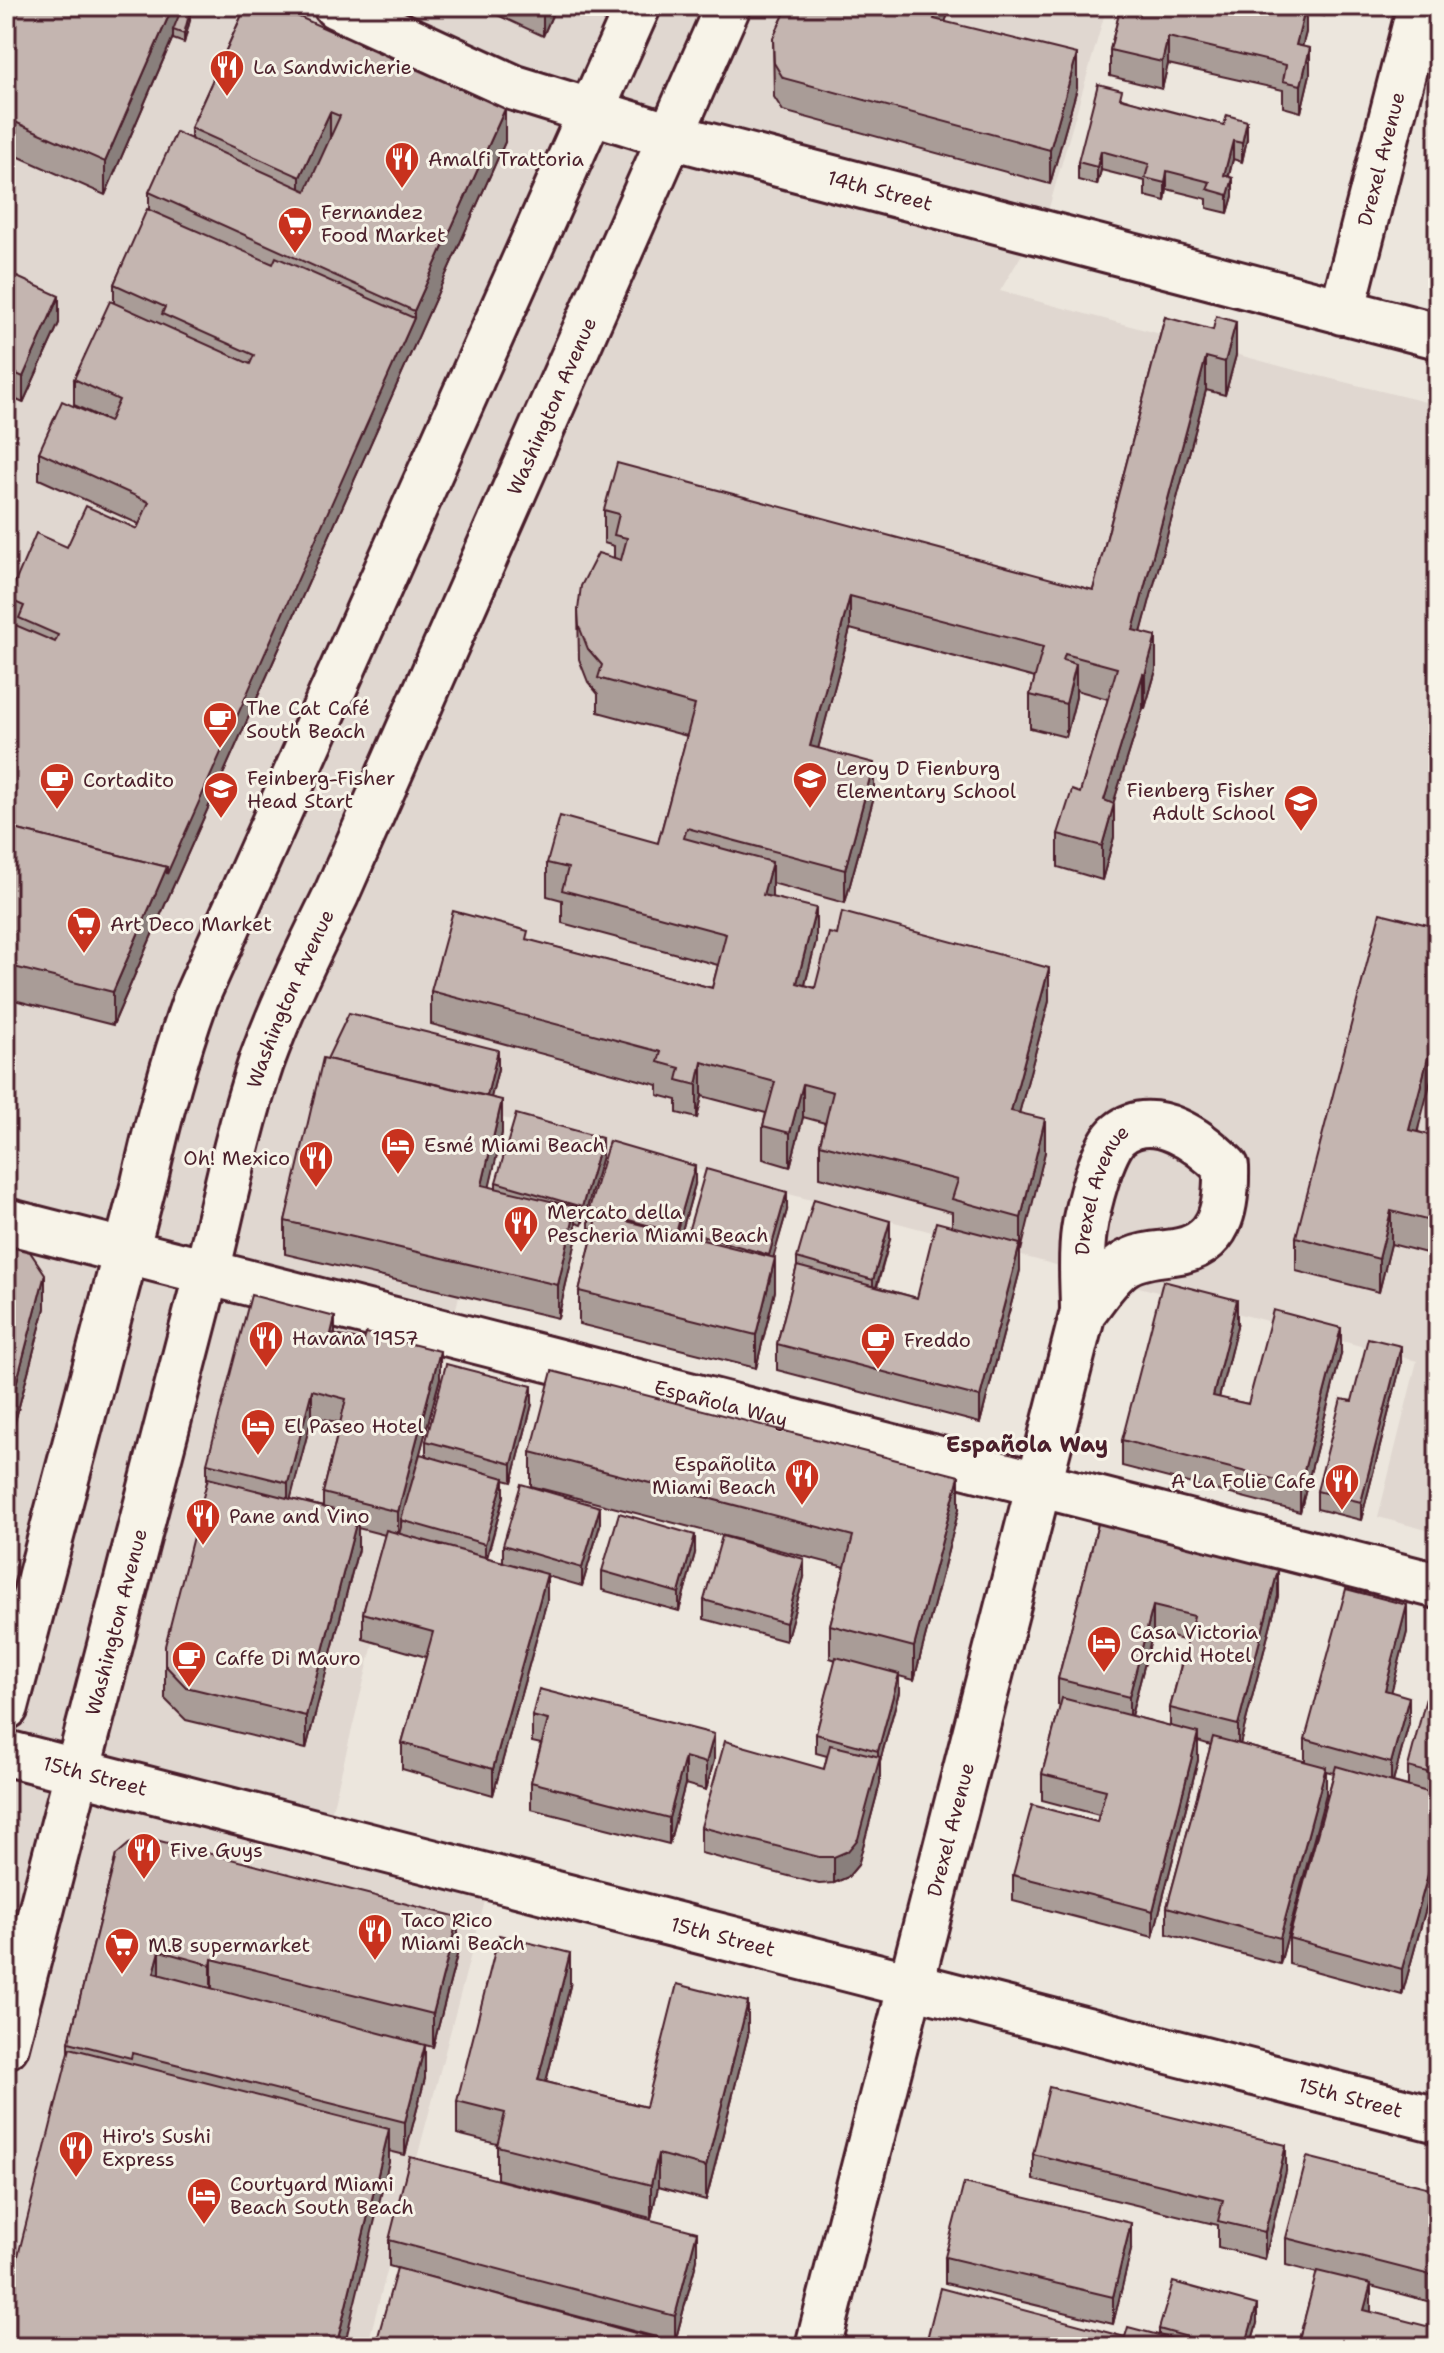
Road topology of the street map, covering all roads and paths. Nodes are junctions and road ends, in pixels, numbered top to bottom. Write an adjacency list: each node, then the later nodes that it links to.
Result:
1 (336, 6): 5 (street, 14th Street)
2 (638, 6): 5 (street)
3 (728, 6): 6 (street, Washington Avenue)
4 (1420, 6): 7 (street, Drexel Avenue)
5 (591, 113): 6 (street, 14th Street); 10 (street)
6 (671, 136): 7 (street, 14th Street); 11 (street, Washington Avenue)
7 (1342, 312): 8 (street, 14th Street)
8 (1438, 336)
9 (6, 1221): 10 (street, Española Way)
10 (125, 1252): 11 (street, Española Way); 15 (street)
11 (207, 1272): 13 (street, Española Way); 17 (street, Washington Avenue)
12 (1083, 1312): 13 (street, Drexel Avenue)
13 (1039, 1484): 14 (street, Española Way); 18 (street, Drexel Avenue)
14 (1438, 1586)
15 (6, 1707)
16 (6, 1753): 17 (street, 15th Street)
17 (77, 1771): 18 (street, 15th Street); 19 (street, Washington Avenue)
18 (910, 1984): 20 (street, 15th Street); 21 (street, Drexel Avenue)
19 (6, 2046)
20 (1438, 2120)
21 (818, 2347)

